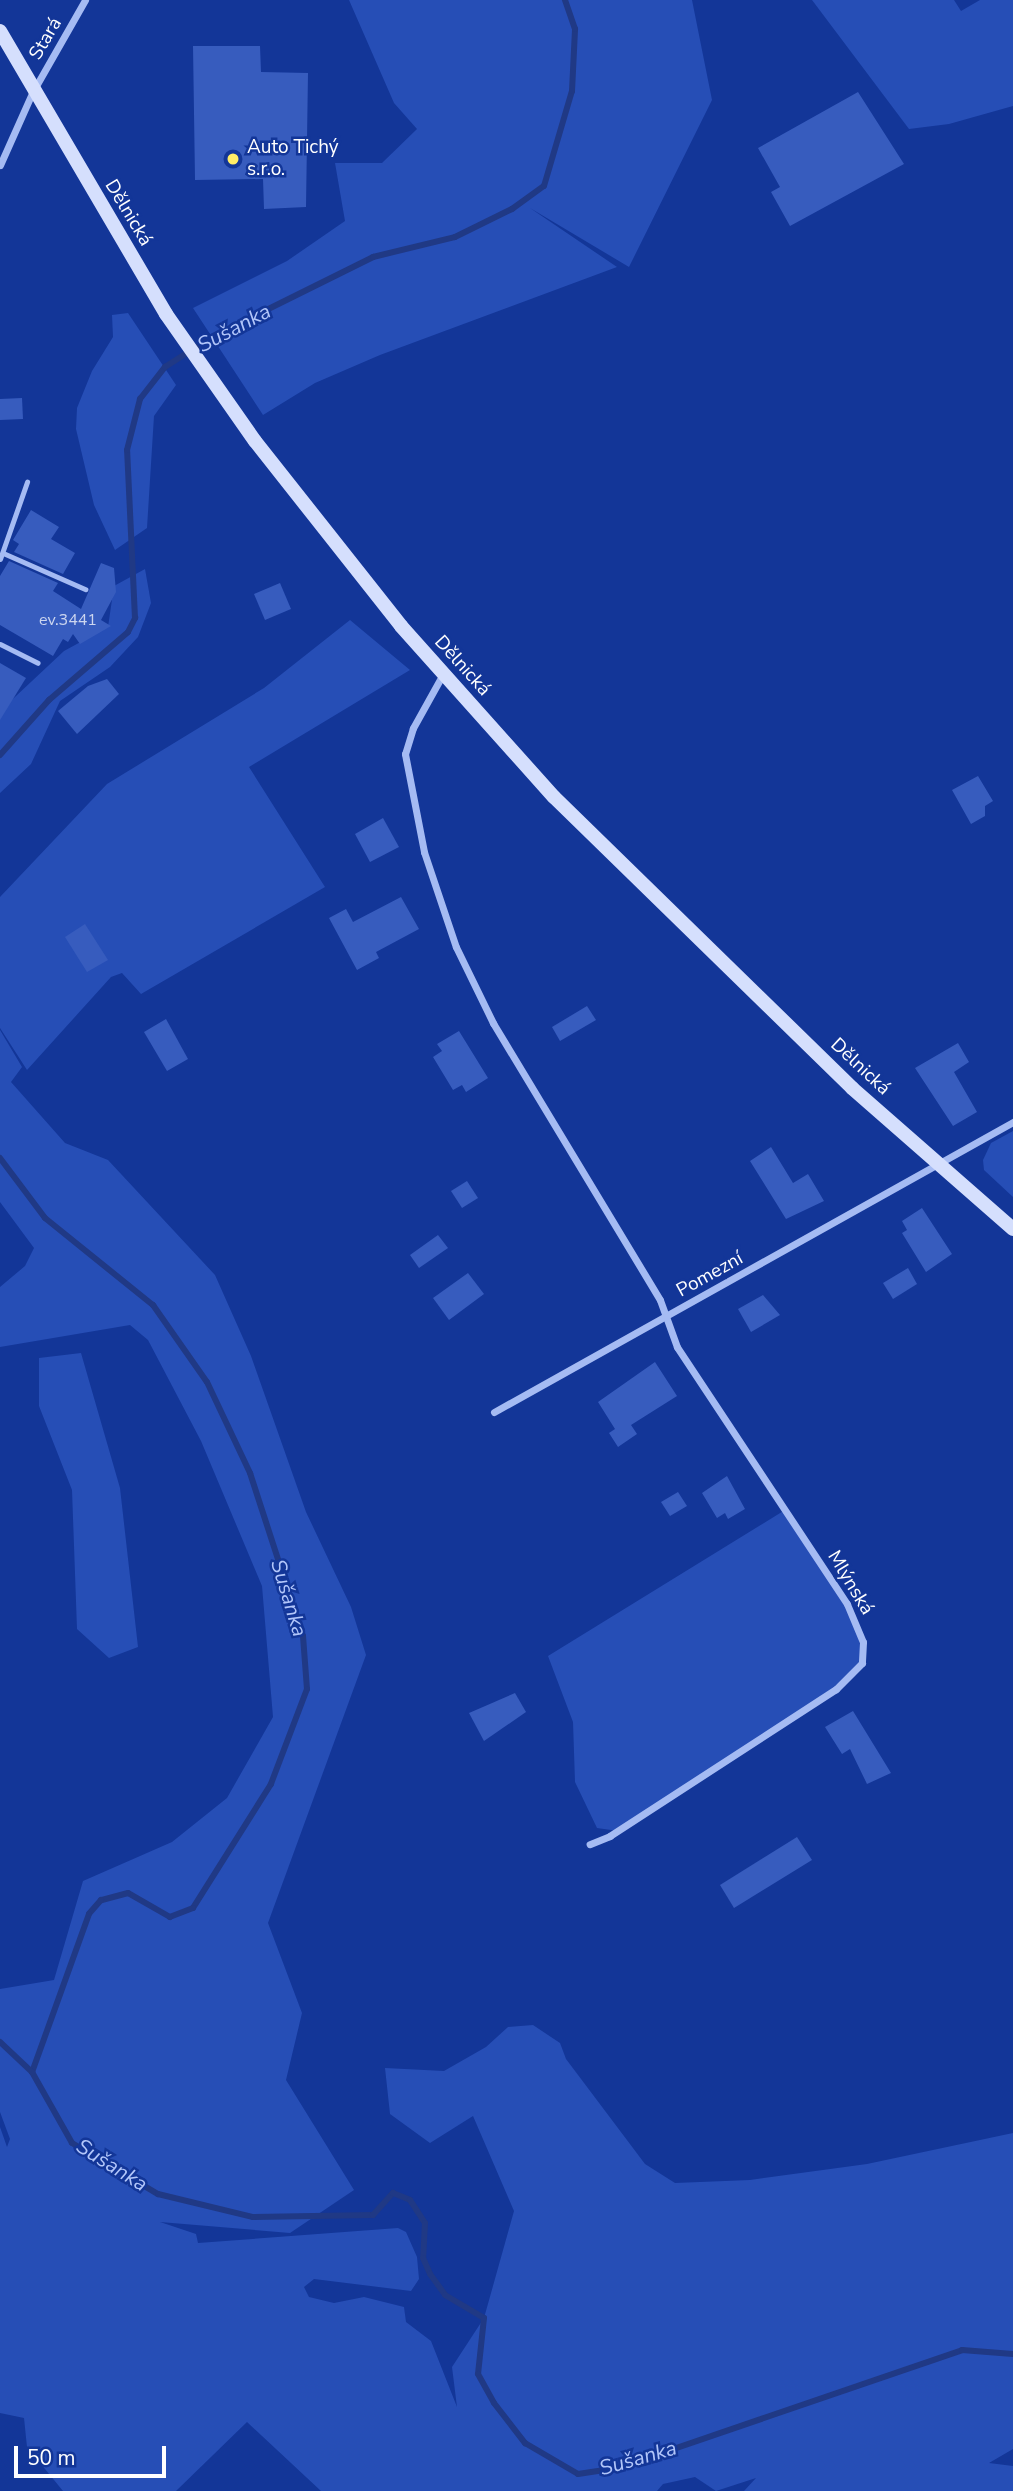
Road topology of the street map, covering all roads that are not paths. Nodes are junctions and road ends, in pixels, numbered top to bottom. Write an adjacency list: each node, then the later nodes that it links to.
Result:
1 (85, 0): 3 (street, Stará)
2 (0, 31): 3 (main road, Dělnická)
3 (32, 93): 4 (street, Stará); 10 (main road, Dělnická)
4 (0, 165)
5 (27, 482): 6 (lane)
6 (1, 556): 7 (lane)
7 (85, 589)
8 (0, 644): 9 (lane)
9 (38, 663)
10 (443, 673): 12 (main road, Dělnická); 14 (street, Mlýnská)
11 (1013, 1122): 12 (street, Pomezní)
12 (940, 1164): 13 (main road, Dělnická); 14 (street, Pomezní)
13 (1013, 1229)
14 (667, 1317): 15 (street, Pomezní); 16 (street, Mlýnská)
15 (494, 1412)
16 (590, 1844)

